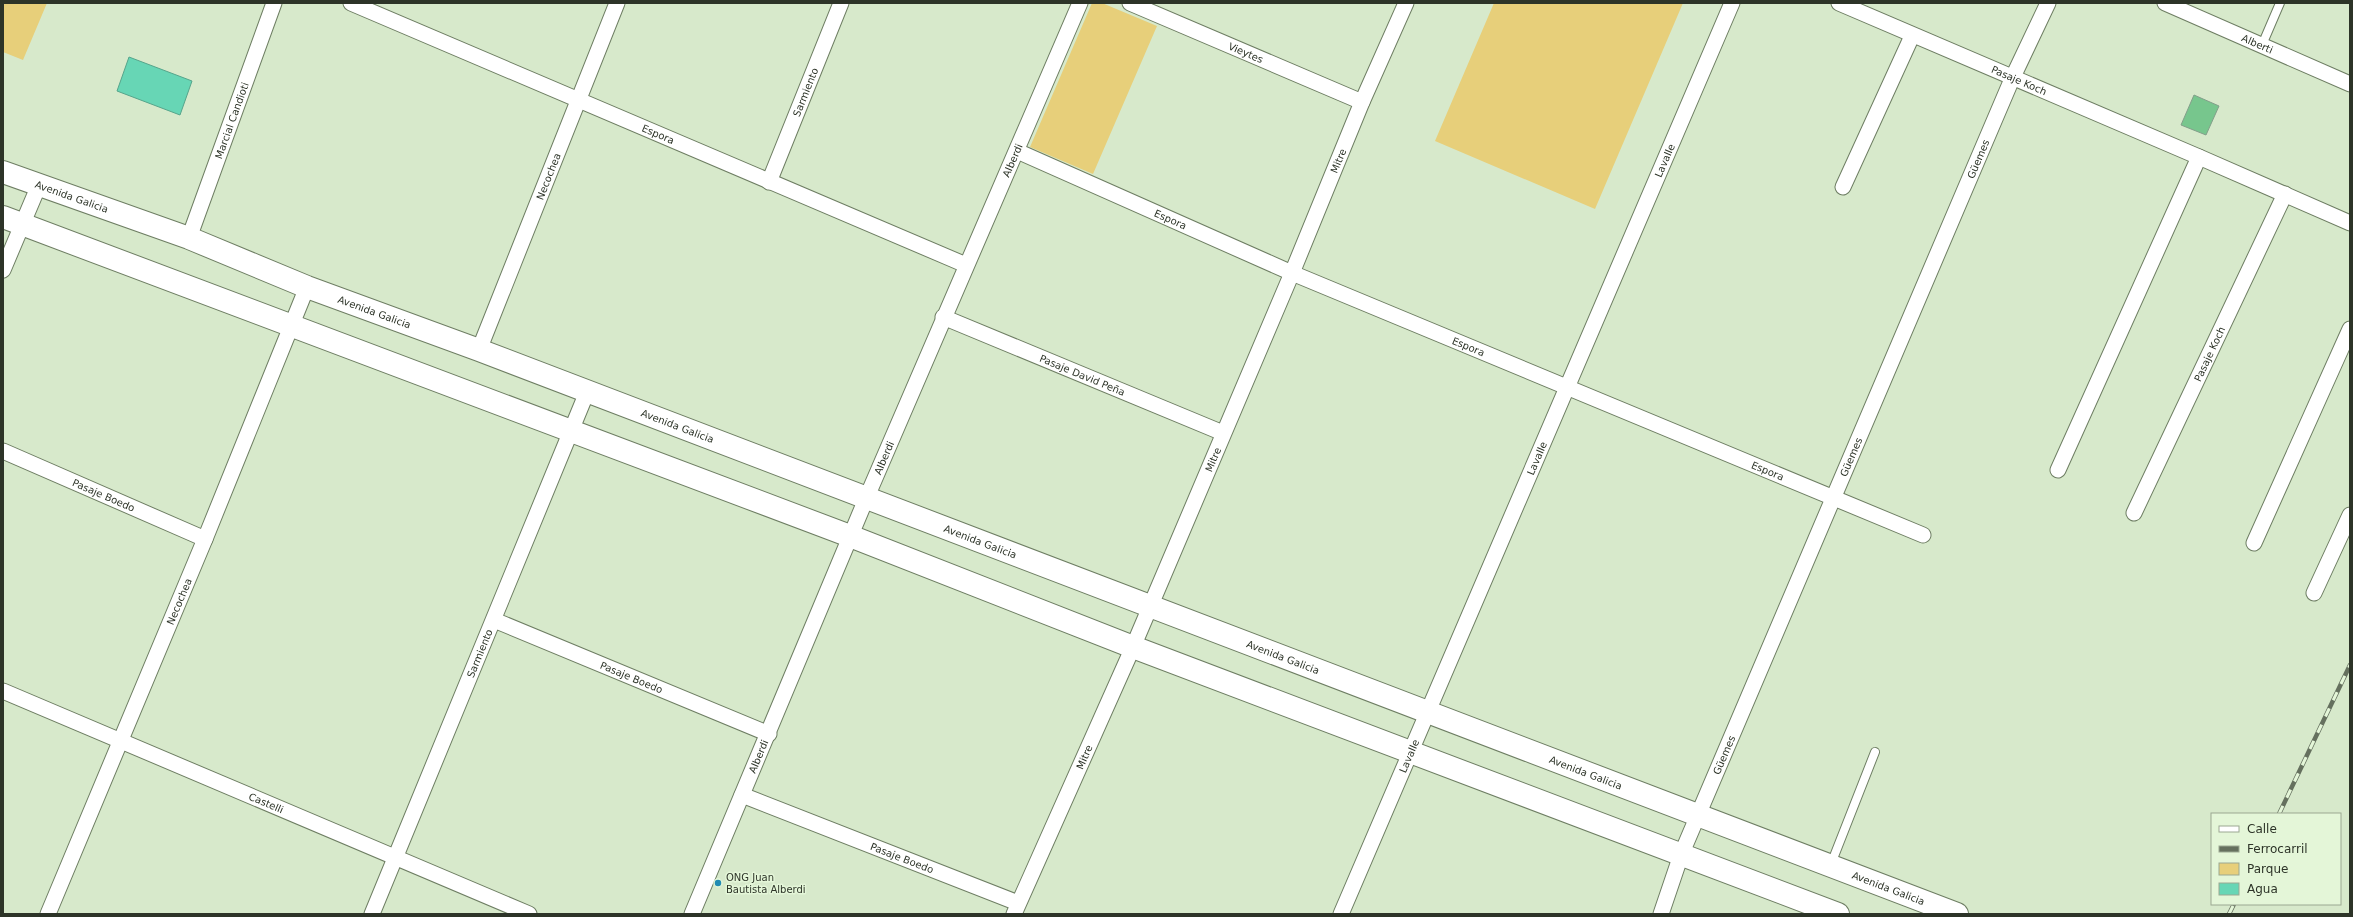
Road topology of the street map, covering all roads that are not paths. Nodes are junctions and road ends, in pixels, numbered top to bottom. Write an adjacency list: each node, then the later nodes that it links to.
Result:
1 (274, 3): 28 (street, Marcial Candioti)
2 (351, 3): 17 (street, Espora)
3 (617, 3): 17 (street, Necochea)
4 (841, 3): 22 (street, Sarmiento)
5 (1080, 3): 19 (street, Alberdi)
6 (1130, 3): 18 (street, Vieytes)
7 (1406, 3): 18 (street, Mitre)
8 (1732, 3): 37 (street, Lavalle)
9 (1839, 3): 13 (street, Pasaje Koch)
10 (2048, 3): 15 (street, Güemes)
11 (2165, 3): 14 (street, Alberti)
12 (2280, 3): 14 (lane)
13 (1912, 36): 15 (street, Pasaje Koch); 24 (street)
14 (2262, 45): 16 (street, Alberti)
15 (2012, 78): 20 (street, Pasaje Koch); 44 (street, Güemes)
16 (2350, 84)
17 (579, 99): 22 (street, Espora); 36 (street, Necochea)
18 (1362, 102): 31 (street, Mitre)
19 (1017, 151): 29 (street, Alberdi); 31 (street, Espora)
20 (2199, 156): 25 (street, Pasaje Koch); 42 (street)
21 (3, 172): 23 (main road, Avenida Galicia)
22 (769, 182): 29 (street, Espora)
23 (39, 185): 26 (street); 28 (main road, Avenida Galicia)
24 (1843, 187)
25 (2285, 194): 27 (street, Pasaje Koch); 45 (street, Pasaje Koch)
26 (13, 221): 30 (street); 34 (main road)
27 (2350, 223)
28 (189, 238): 32 (main road, Avenida Galicia)
29 (966, 265): 33 (street, Alberdi)
30 (3, 270)
31 (1292, 273): 37 (street, Espora); 40 (street, Mitre)
32 (307, 287): 34 (street, Necochea); 36 (main road, Avenida Galicia)
33 (943, 317): 40 (street, Pasaje David Peña); 43 (street, Alberdi)
34 (291, 326): 39 (main road); 49 (street, Necochea)
35 (2350, 329): 50 (street)
36 (479, 350): 38 (main road, Avenida Galicia)
37 (1567, 388): 44 (street, Espora); 56 (street, Lavalle)
38 (588, 392): 39 (street, Sarmiento); 43 (main road, Avenida Galicia)
39 (571, 431): 48 (main road); 53 (street, Sarmiento)
40 (1223, 433): 52 (street, Mitre)
41 (3, 451): 49 (street, Pasaje Boedo)
42 (2058, 470)
43 (866, 499): 48 (street, Alberdi); 52 (main road, Avenida Galicia)
44 (1834, 499): 47 (street, Espora); 62 (street, Güemes)
45 (2134, 513)
46 (2350, 515): 51 (street)
47 (1923, 535)
48 (850, 536): 54 (main road); 57 (street, Alberdi)
49 (205, 539): 58 (street, Necochea)
50 (2254, 543)
51 (2314, 593)
52 (1150, 606): 54 (street, Mitre); 56 (main road, Avenida Galicia)
53 (494, 620): 57 (street, Pasaje Boedo); 64 (street, Sarmiento)
54 (1133, 647): 60 (main road); 66 (street, Mitre)
55 (3, 691): 58 (street, Castelli)
56 (1428, 712): 60 (street, Lavalle); 62 (main road, Avenida Galicia)
57 (769, 734): 61 (street, Alberdi)
58 (121, 741): 64 (street, Castelli); 67 (street, Necochea)
59 (1875, 752): 65 (lane)
60 (1410, 753): 63 (main road); 71 (street, Lavalle)
61 (742, 795): 66 (street, Pasaje Boedo); 70 (street, Alberdi)
62 (1698, 816): 63 (street, Güemes); 65 (main road, Avenida Galicia)
63 (1681, 855): 72 (street, Güemes); 73 (main road)
64 (395, 856): 68 (street, Sarmiento); 69 (street, Castelli)
65 (1830, 867): 74 (main road, Avenida Galicia)
66 (1016, 909)
67 (48, 914)
68 (372, 914)
69 (529, 914)
70 (692, 914)
71 (1341, 914)
72 (1661, 914)
73 (1838, 914)
74 (1957, 914)

